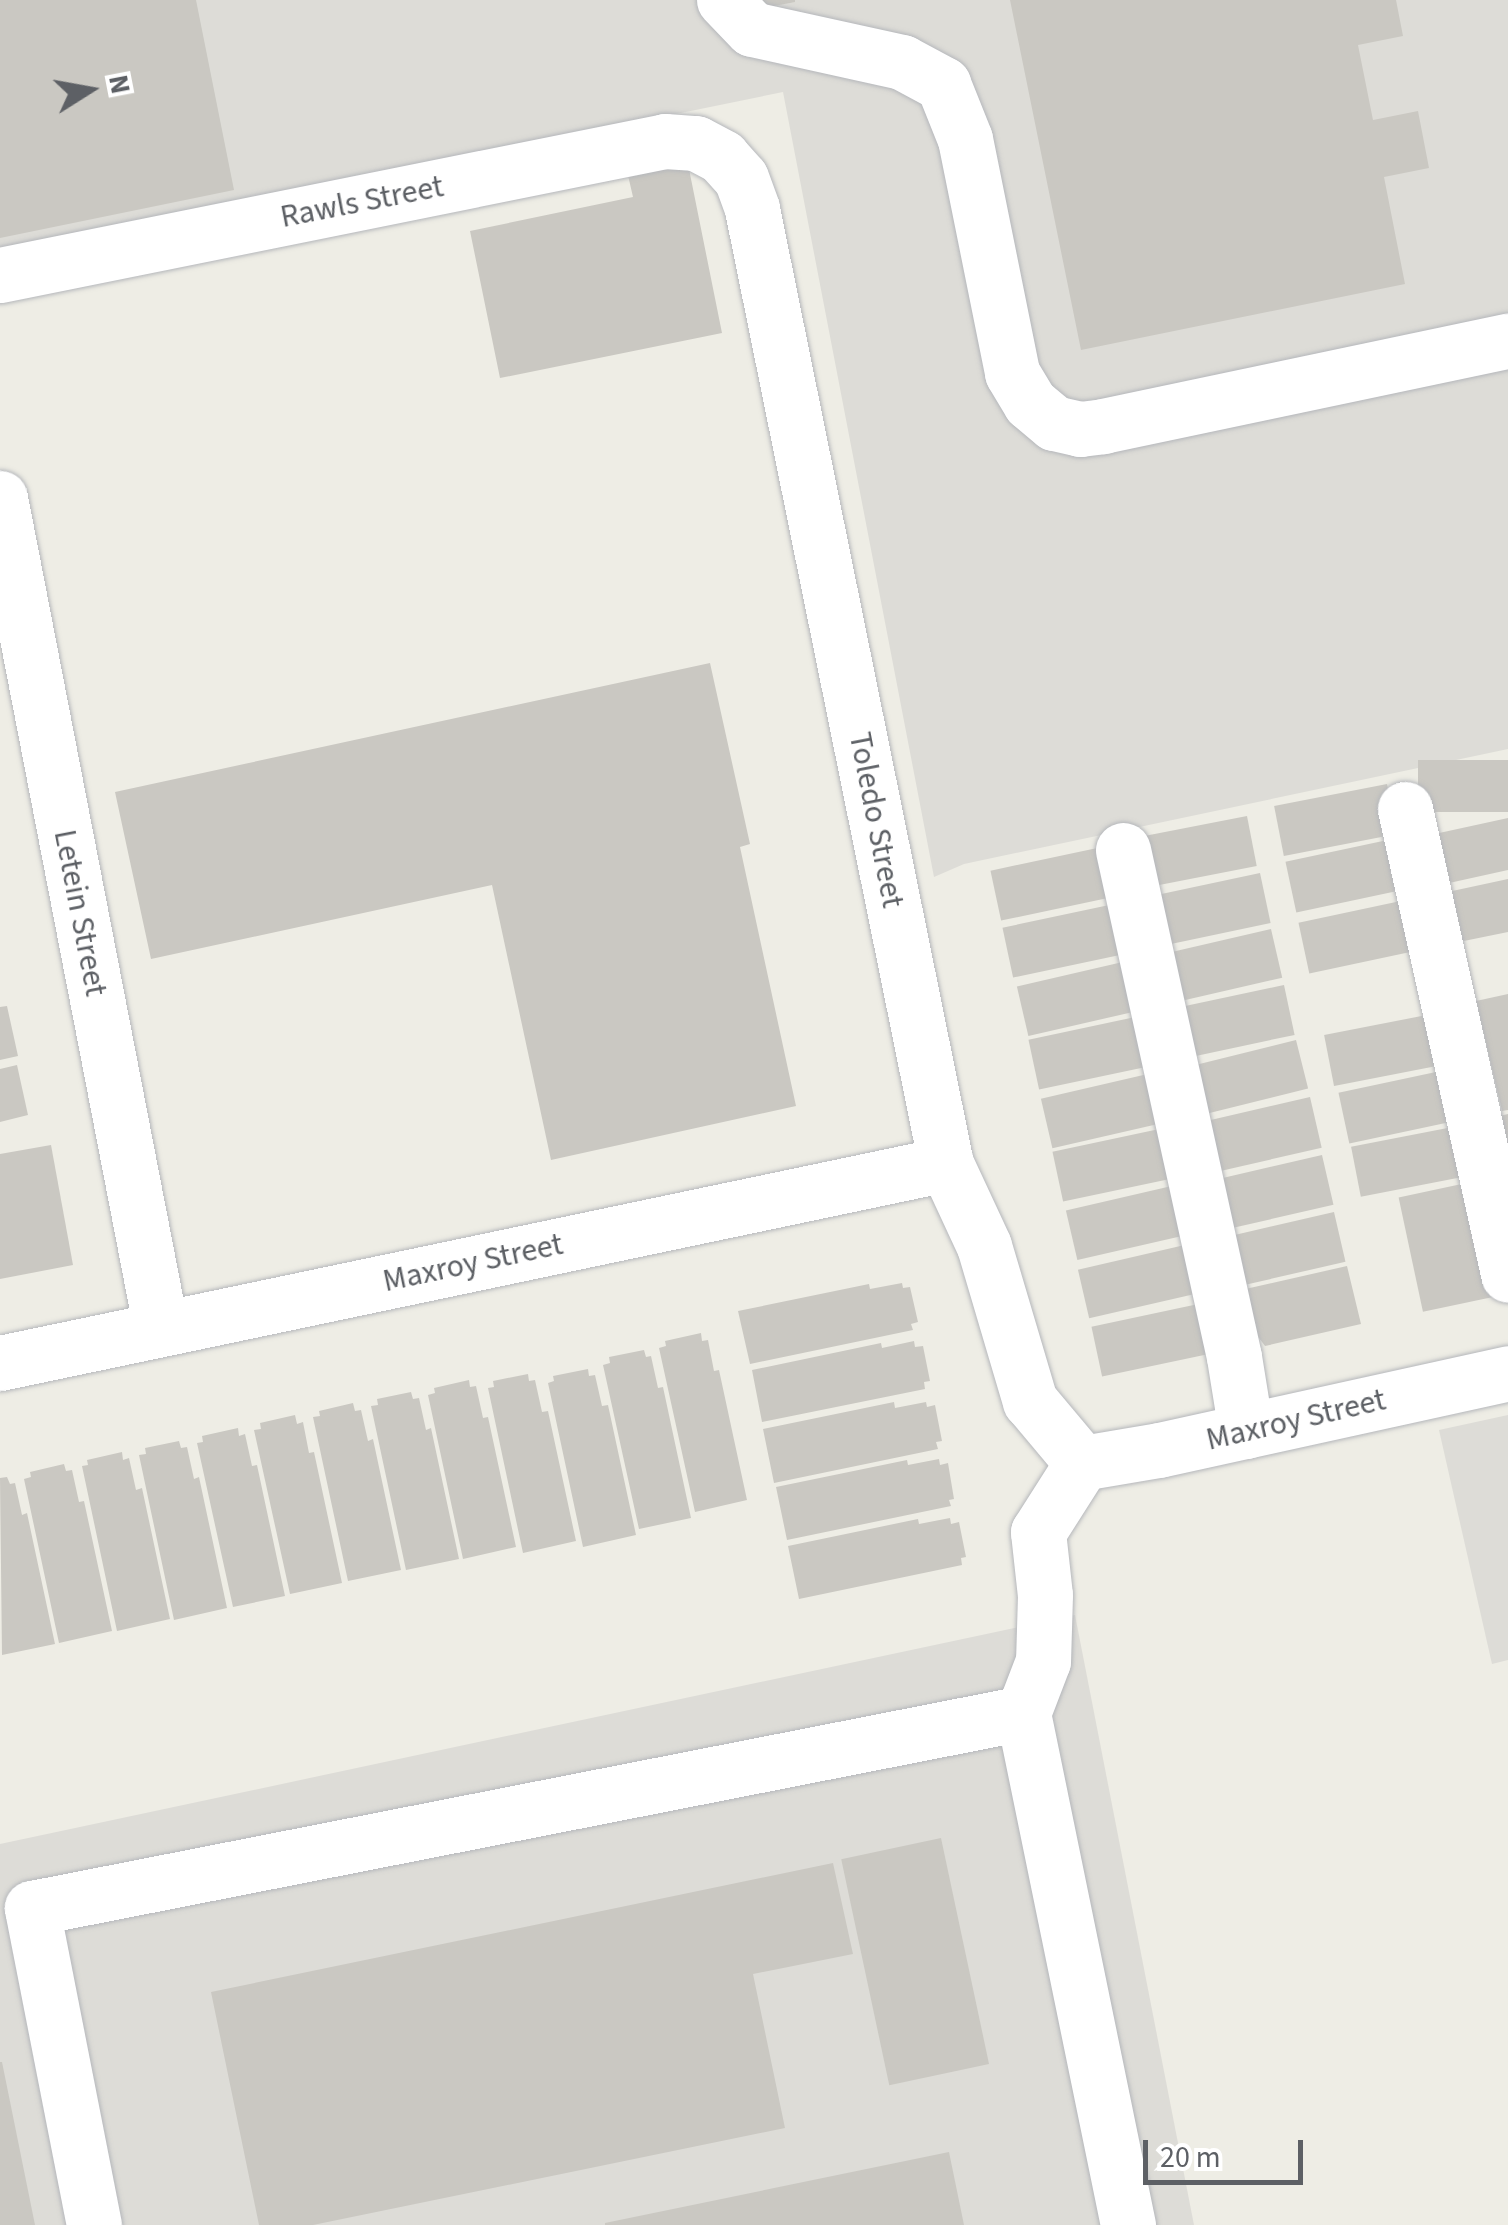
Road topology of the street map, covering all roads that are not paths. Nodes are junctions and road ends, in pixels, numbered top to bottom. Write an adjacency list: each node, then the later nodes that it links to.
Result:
1 (724, 0): 4 (street)
2 (722, 157): 3 (street, Rawls Street); 8 (street, Toledo Street)
3 (0, 276)
4 (1508, 341)
5 (0, 498): 10 (street, Letein Street)
6 (1405, 809): 9 (street)
7 (1123, 850): 13 (street)
8 (946, 1164): 10 (street, Maxroy Street); 14 (street, Toledo Street)
9 (1508, 1275)
10 (161, 1328): 11 (street, Maxroy Street)
11 (0, 1363)
12 (1508, 1373): 13 (street, Maxroy Street)
13 (1246, 1431): 14 (street, Maxroy Street)
14 (1082, 1463): 15 (street)
15 (1023, 1713): 16 (street); 17 (street)
16 (94, 2225)
17 (1128, 2225)

